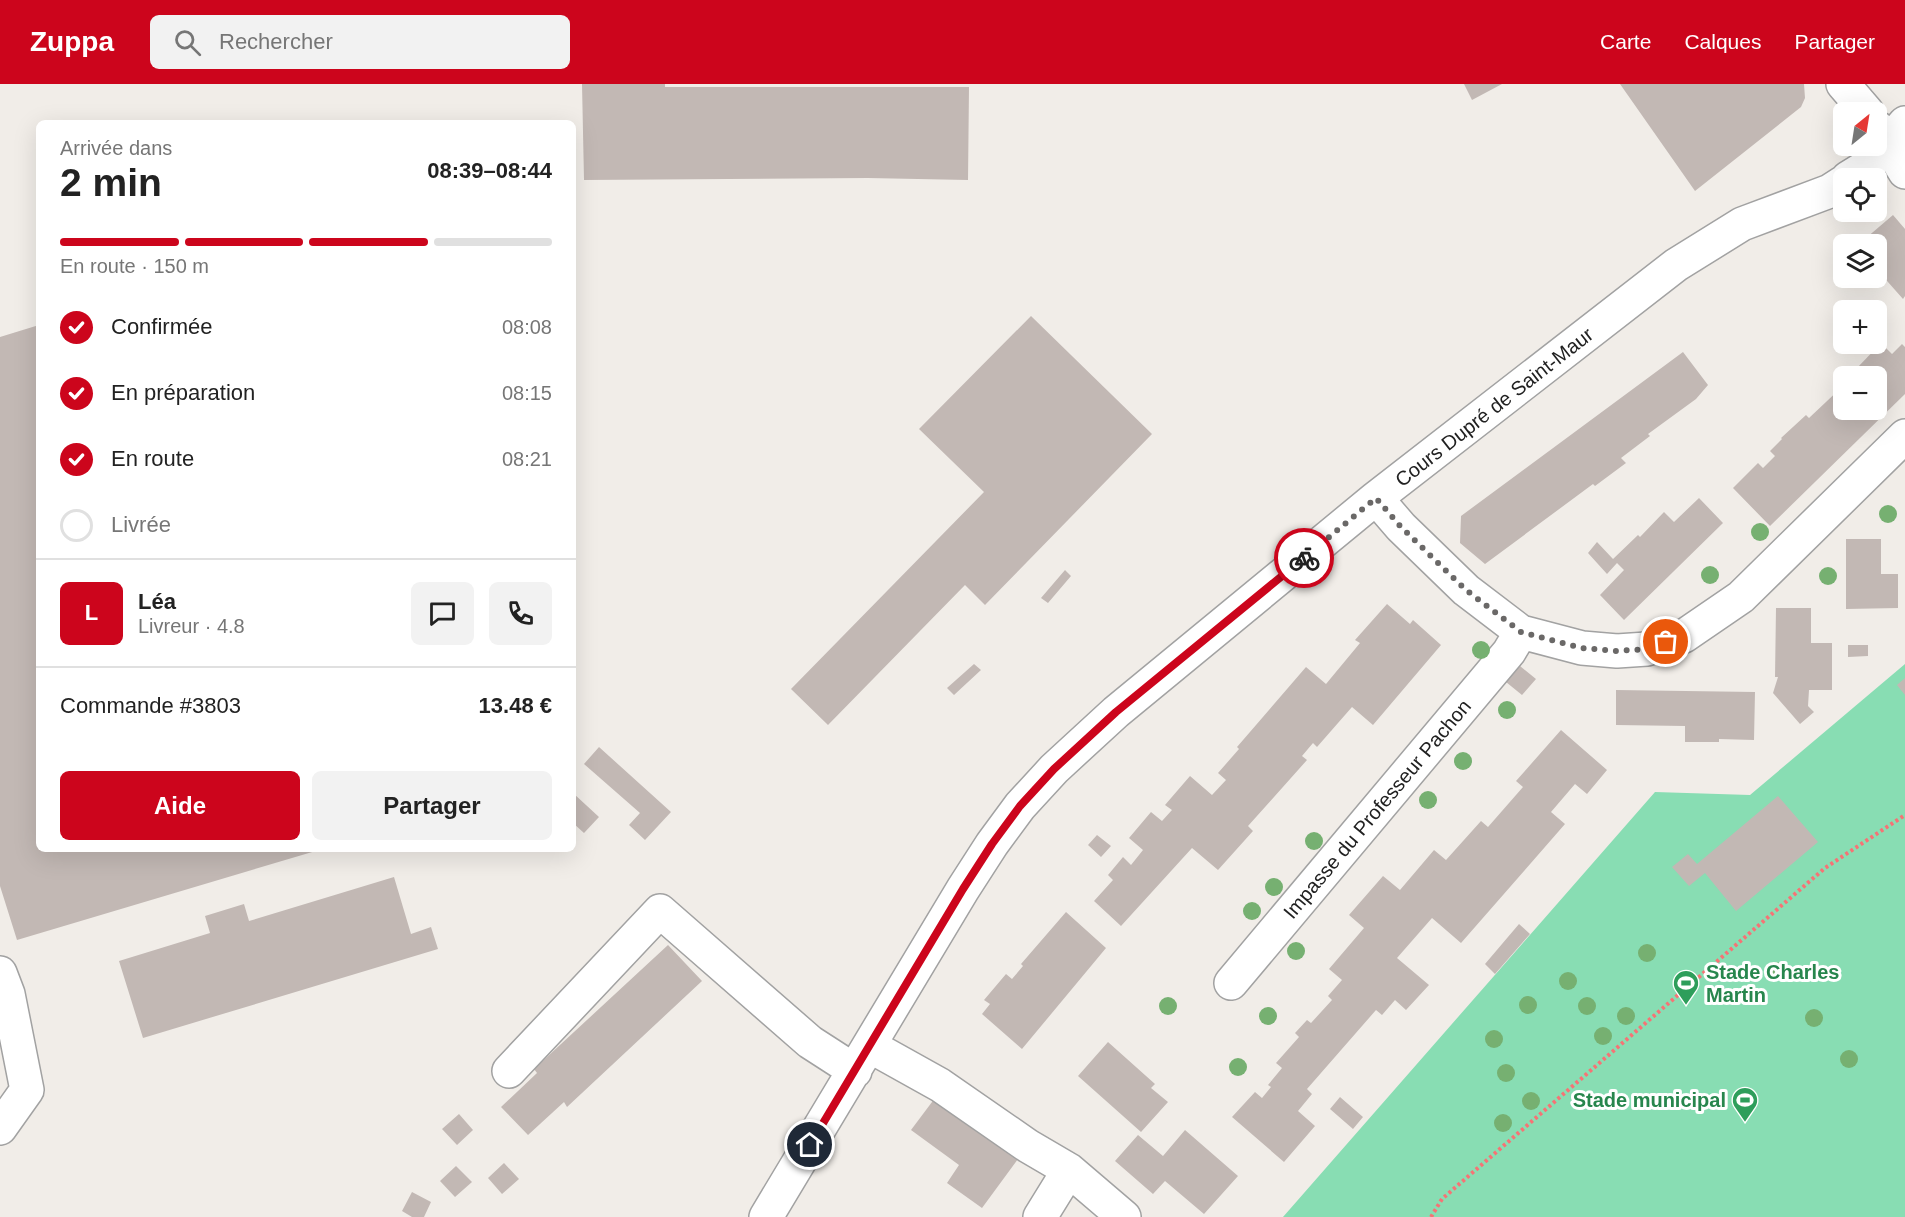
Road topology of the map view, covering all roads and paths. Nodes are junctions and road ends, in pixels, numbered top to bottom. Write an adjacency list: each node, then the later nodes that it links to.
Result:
1 (1843, 84): 2 (street)
2 (1858, 102)
3 (1893, 142): 4 (street)
4 (1864, 168)
5 (1833, 189): 7 (street, Cours Dupré de Saint-Maur)
6 (1905, 435): 8 (street)
7 (1376, 498): 8 (street); 12 (street, Cours Dupré de Saint-Maur)
8 (1521, 632): 11 (street, Impasse du Professeur Pachon)
9 (1905, 815): 19 (path)
10 (0, 973): 14 (street)
11 (1231, 983)
12 (863, 1058): 13 (street); 15 (street); 16 (street, Cours Dupré de Saint-Maur)
13 (509, 1071)
14 (0, 1128)
15 (1070, 1170): 17 (street); 18 (street)
16 (766, 1217)
17 (1040, 1217)
18 (1124, 1217)
19 (1431, 1217)

